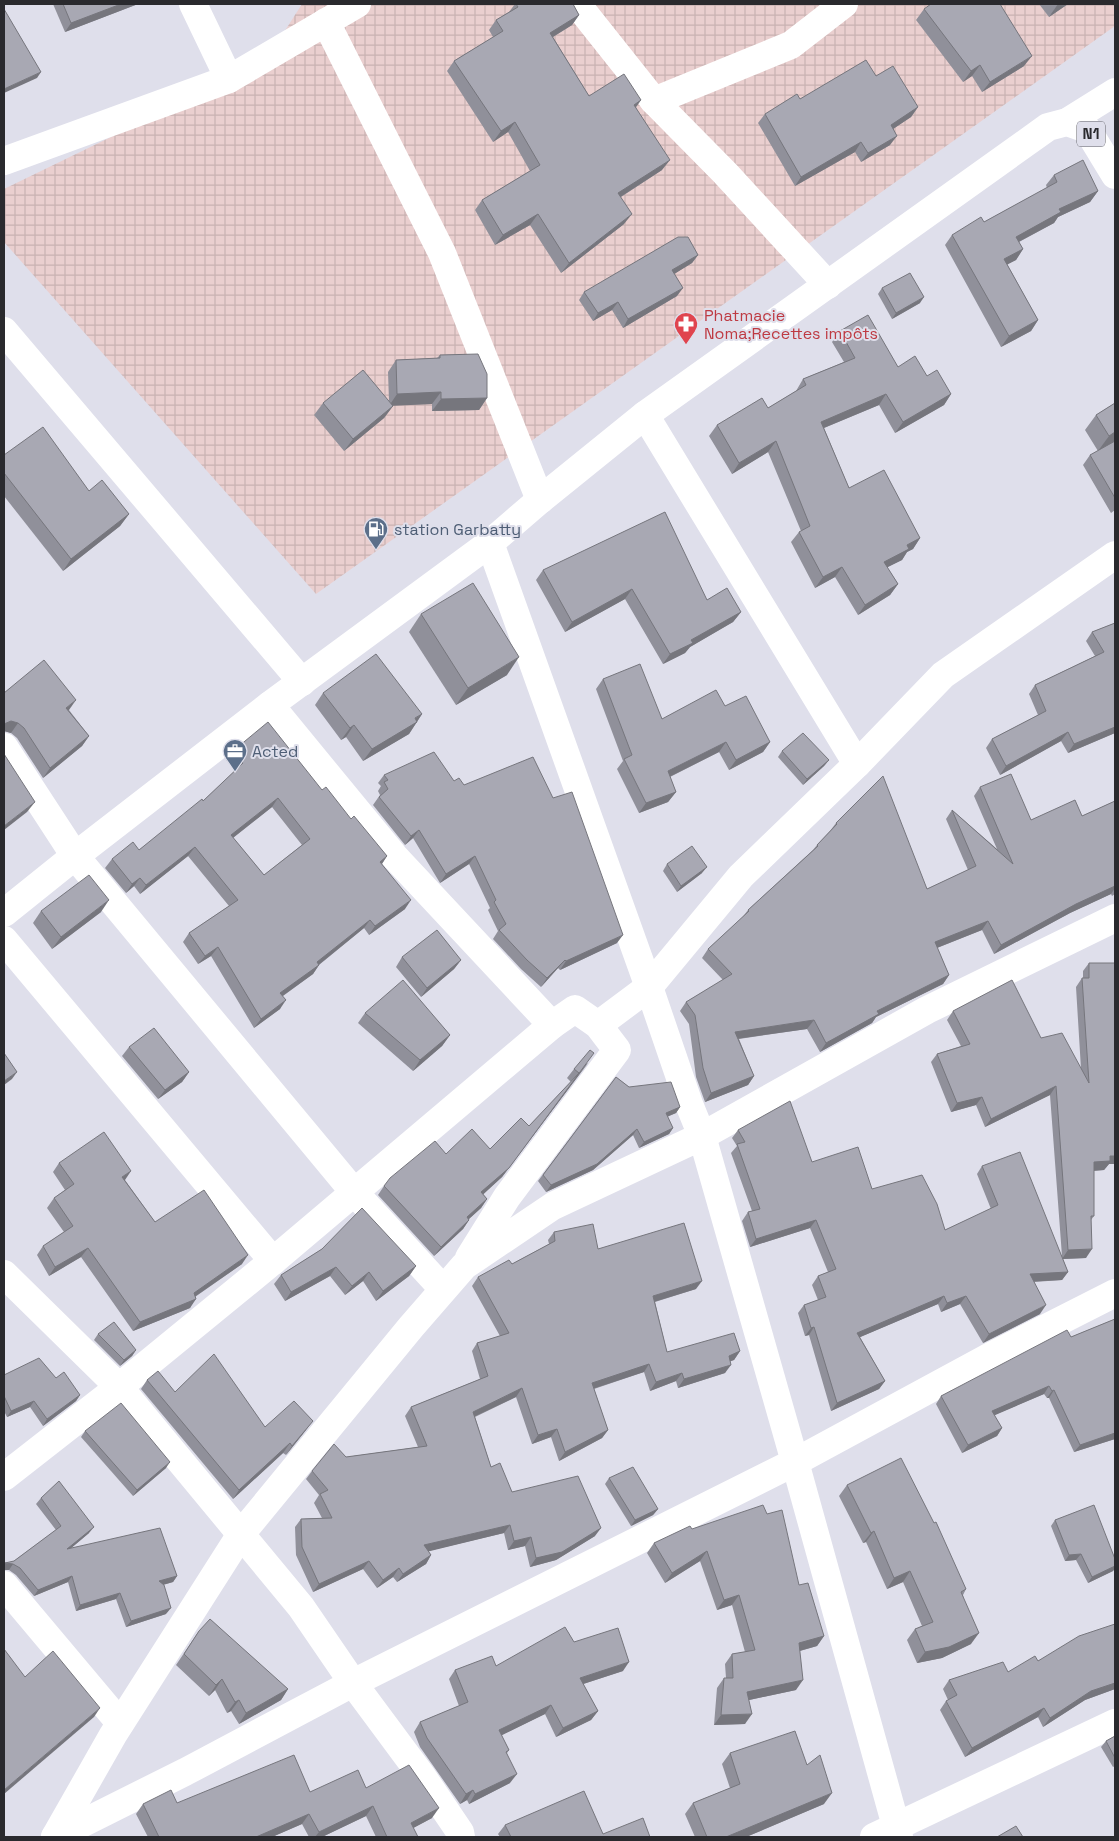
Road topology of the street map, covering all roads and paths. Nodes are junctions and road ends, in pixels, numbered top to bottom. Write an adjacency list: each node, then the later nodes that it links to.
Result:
1 (193, 4): 6 (main road)
2 (357, 4): 5 (main road)
3 (576, 4): 8 (main road)
4 (844, 4): 8 (main road)
5 (326, 22): 6 (main road); 15 (main road)
6 (230, 79): 10 (main road)
7 (1115, 92): 9 (main road)
8 (654, 101): 12 (main road)
9 (1067, 122): 11 (main road, N1); 12 (main road, N1)
10 (4, 161)
11 (1115, 175)
12 (828, 285): 14 (main road, N1)
13 (4, 331): 18 (main road)
14 (645, 415): 15 (main road, N1); 21 (main road)
15 (540, 500): 16 (main road, N1)
16 (490, 543): 18 (main road, N1); 26 (main road)
17 (1115, 555): 21 (main road)
18 (302, 682): 19 (main road, N1)
19 (270, 705): 22 (main road, N1); 27 (main road)
20 (4, 747): 22 (main road)
21 (857, 764): 26 (main road)
22 (75, 856): 23 (main road, N1); 30 (main road)
23 (4, 913)
24 (1115, 918): 29 (main road)
25 (4, 940): 31 (main road)
26 (649, 987): 28 (main road); 29 (main road)
27 (552, 1025): 28 (main road); 30 (main road)
28 (598, 1025): 32 (main road)
29 (702, 1136): 32 (main road); 37 (main road)
30 (354, 1192): 31 (main road); 34 (main road)
31 (273, 1261): 36 (main road)
32 (464, 1266): 34 (main road)
33 (4, 1274): 36 (main road)
34 (443, 1289): 39 (main road)
35 (1115, 1293): 37 (main road)
36 (119, 1387): 38 (main road); 39 (main road)
37 (795, 1462): 41 (main road); 44 (main road)
38 (4, 1477)
39 (241, 1534): 41 (main road); 42 (main road)
40 (4, 1585): 42 (main road)
41 (353, 1683): 45 (main road); 46 (main road)
42 (120, 1723): 45 (main road)
43 (1115, 1723): 44 (main road)
44 (890, 1834)
45 (55, 1837)
46 (461, 1837)

